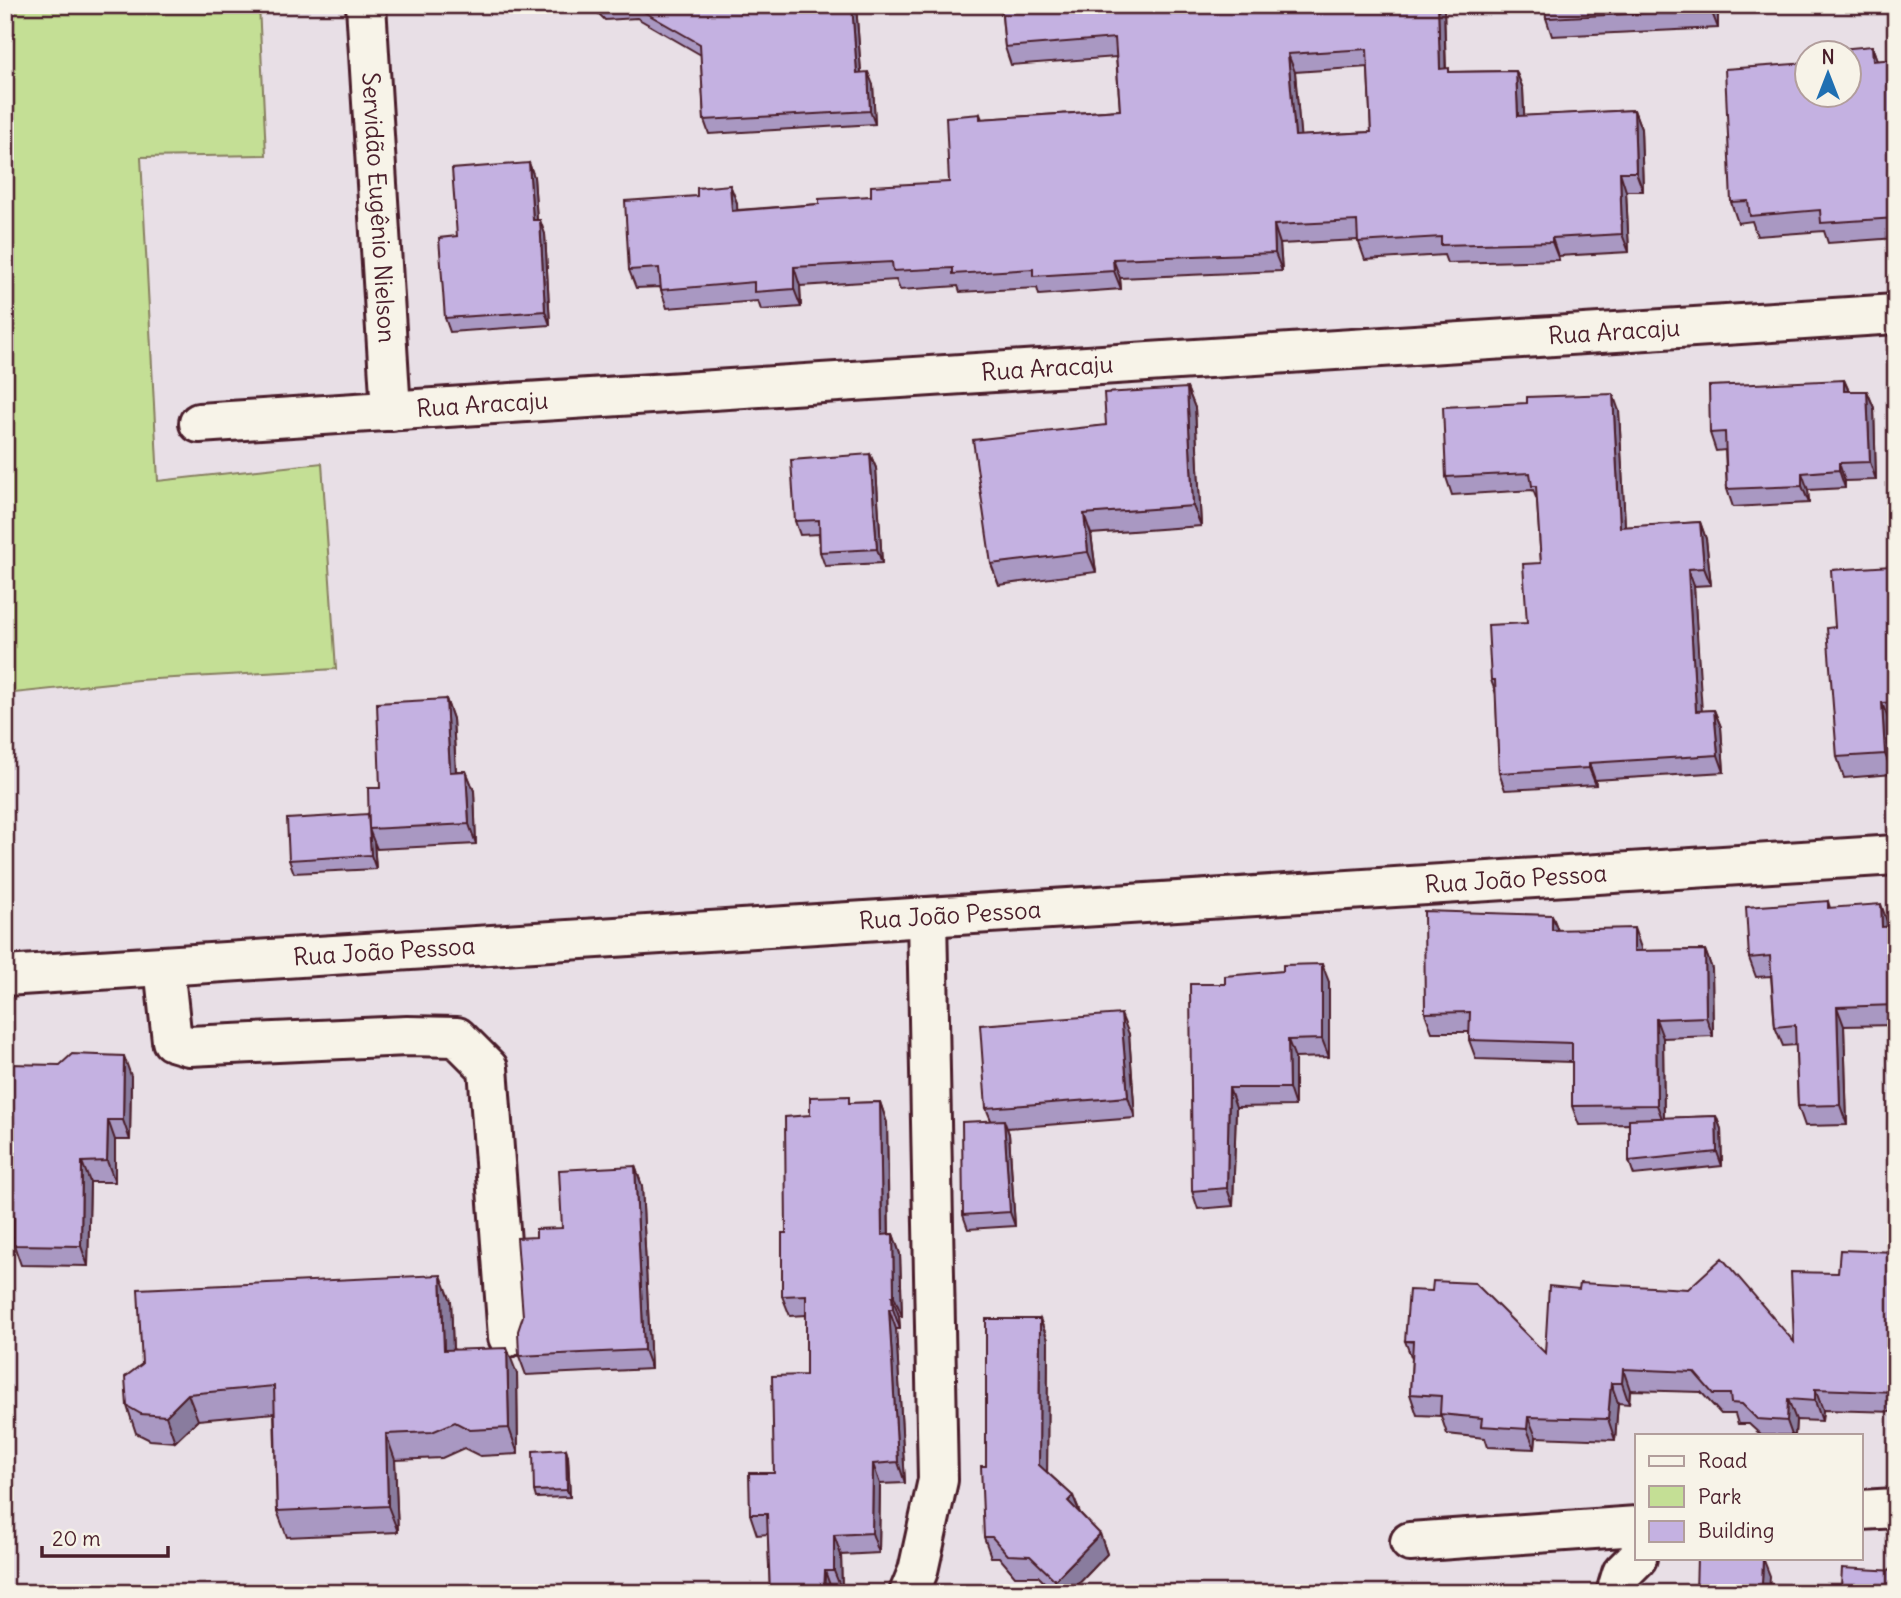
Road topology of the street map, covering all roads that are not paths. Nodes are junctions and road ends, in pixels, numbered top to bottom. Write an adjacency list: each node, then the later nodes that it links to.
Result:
1 (366, 5): 3 (street, Servidão Eugênio Nielson)
2 (1896, 314): 3 (street, Rua Aracaju)
3 (391, 411): 4 (street, Rua Aracaju)
4 (199, 423)
5 (1896, 855): 6 (street, Rua João Pessoa)
6 (928, 917): 7 (street, Rua João Pessoa); 15 (street)
7 (164, 966): 8 (street, Rua João Pessoa); 9 (street)
8 (5, 976)
9 (508, 1337)
10 (1896, 1508): 11 (street)
11 (1862, 1510)
12 (1635, 1526): 13 (street)
13 (1410, 1542)
14 (1635, 1560): 16 (street)
15 (909, 1593)
16 (1616, 1593)

